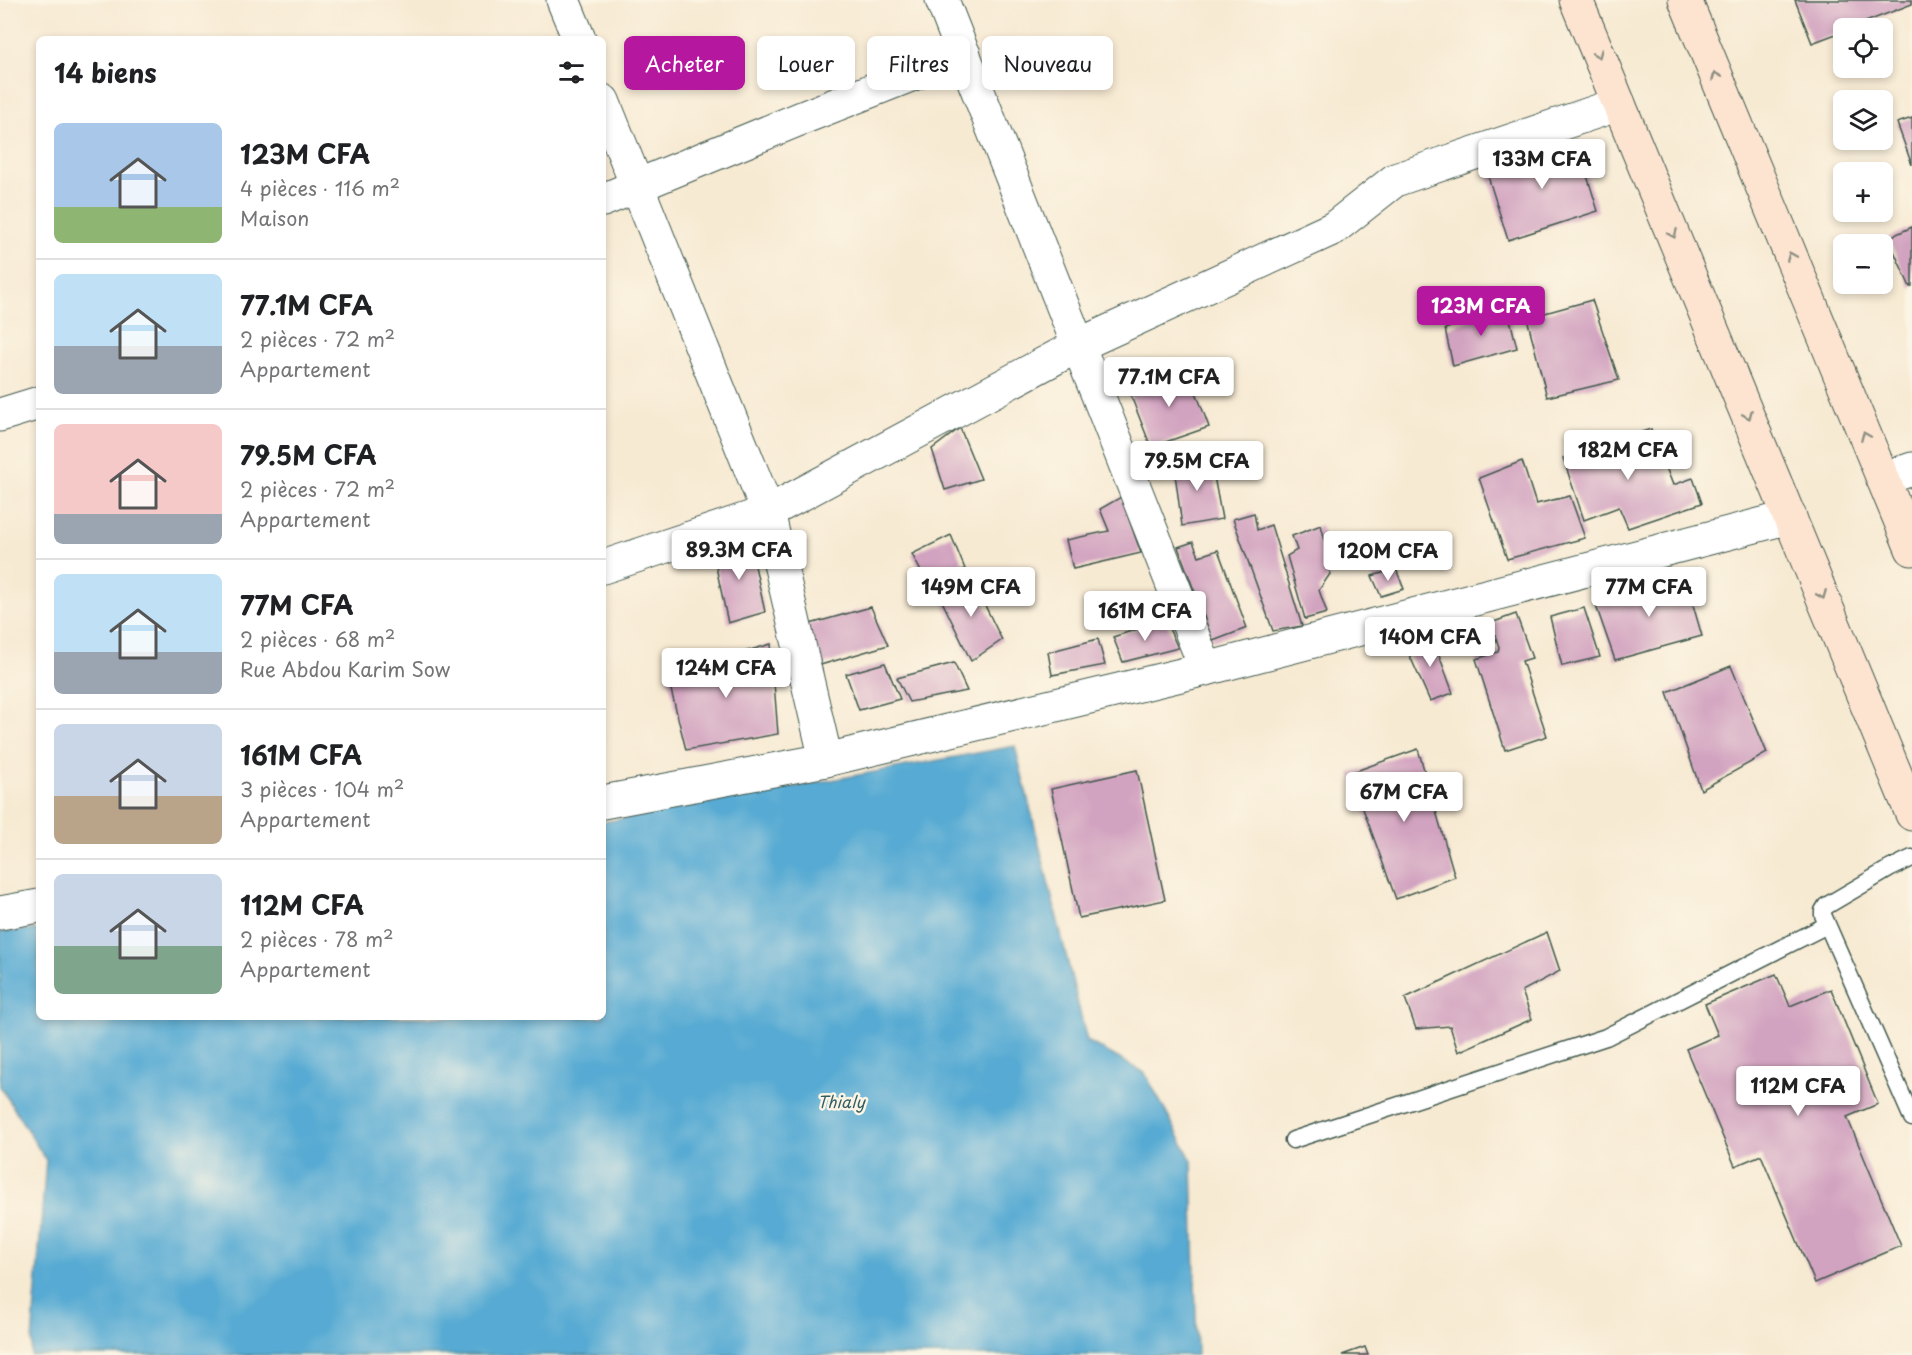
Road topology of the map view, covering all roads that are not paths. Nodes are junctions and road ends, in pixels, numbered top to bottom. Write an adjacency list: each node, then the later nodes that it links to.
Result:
1 (563, 0): 5 (street)
2 (942, 0): 6 (street)
3 (1576, 0): 9 (main road, one-way to 9)
4 (1685, 0): 16 (main road, one-way to 4)
5 (578, 36)
6 (957, 36)
7 (970, 69): 13 (street)
8 (873, 90): 11 (street)
9 (1619, 104): 13 (street); 18 (main road, one-way to 18)
10 (606, 109): 11 (street)
11 (636, 186): 12 (street); 17 (street)
12 (606, 199)
13 (1078, 345): 17 (street); 21 (street)
14 (36, 404): 15 (street)
15 (0, 415)
16 (1898, 474): 19 (main road)
17 (768, 512): 20 (street); 22 (street)
18 (1790, 517): 21 (street); 24 (main road, one-way to 24)
19 (1912, 549)
20 (606, 566)
21 (1206, 669): 22 (street)
22 (826, 760): 23 (street)
23 (606, 801)
24 (1912, 814)
25 (1912, 858): 28 (lane)
26 (36, 907): 27 (street)
27 (0, 913)
28 (1827, 925): 29 (lane); 30 (lane)
29 (1912, 1118)
30 (1293, 1140)

